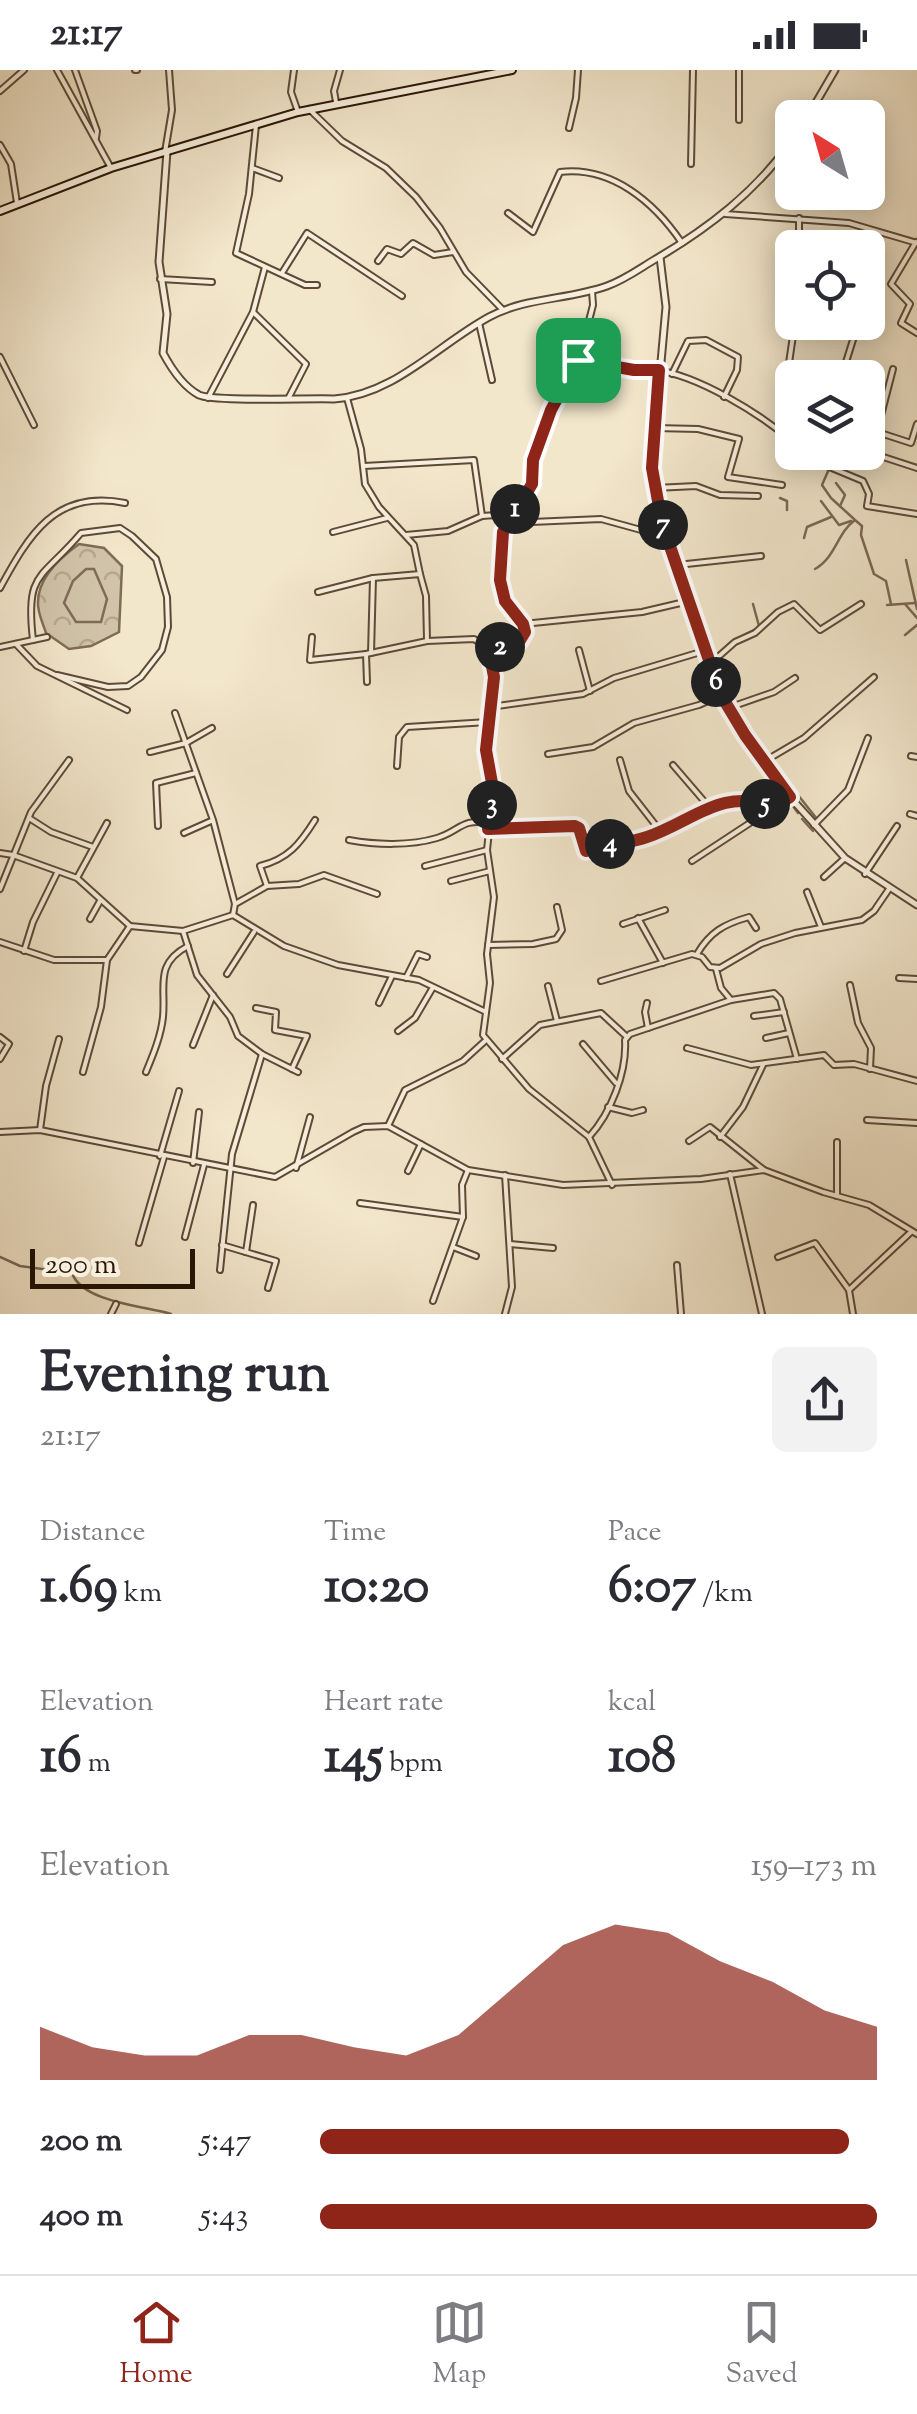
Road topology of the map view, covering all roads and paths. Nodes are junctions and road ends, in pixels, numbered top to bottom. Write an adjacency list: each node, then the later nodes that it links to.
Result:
1 (24, 70): 13 (street)
2 (56, 70): 21 (street)
3 (75, 70): 21 (street)
4 (169, 70): 23 (street)
5 (294, 70): 17 (street)
6 (340, 70): 15 (street)
7 (512, 70): 12 (main road)
8 (578, 70): 20 (street)
9 (694, 70): 25 (street)
10 (738, 70): 18 (street)
11 (835, 70): 14 (street)
12 (471, 74): 15 (main road)
13 (0, 91)
14 (818, 100)
15 (336, 102): 16 (main road)
16 (309, 109): 17 (main road); 39 (street)
17 (298, 112): 19 (main road)
18 (740, 120)
19 (256, 125): 23 (main road); 27 (street)
20 (569, 128)
21 (96, 138): 26 (street)
22 (0, 145): 30 (street)
23 (166, 151): 26 (main road); 44 (street)
24 (775, 161): 29 (street)
25 (692, 164)
26 (111, 168): 30 (main road)
27 (252, 168): 28 (street); 42 (street)
28 (279, 178)
29 (742, 200): 33 (street); 34 (street)
30 (17, 203): 31 (main road)
31 (0, 211)
32 (508, 213): 38 (street)
33 (725, 214): 34 (street); 38 (street)
34 (744, 215): 35 (street)
35 (799, 218): 36 (street); 37 (street)
36 (799, 230)
37 (917, 242): 52 (street)
38 (682, 243): 40 (street)
39 (453, 252): 41 (street); 49 (street)
40 (660, 256): 47 (street); 56 (street)
41 (378, 261)
42 (265, 266): 43 (street); 50 (street)
43 (282, 273): 46 (street); 48 (street)
44 (160, 279): 45 (street); 61 (street)
45 (212, 282)
46 (317, 285)
47 (592, 290): 49 (street); 54 (street)
48 (402, 296)
49 (503, 310): 51 (street)
50 (253, 312): 60 (street); 61 (street)
51 (479, 323): 58 (street); 62 (street)
52 (917, 333)
53 (0, 357): 65 (street)
54 (578, 360): 56 (street); 78 (street)
55 (893, 369): 63 (street)
56 (659, 370): 57 (street); 67 (street)
57 (672, 375): 59 (street); 59 (street)
58 (492, 380)
59 (724, 396): 66 (street)
60 (288, 397): 61 (street); 62 (street)
61 (208, 398)
62 (348, 398): 70 (street)
63 (885, 402)
64 (917, 424): 68 (street)
65 (34, 425)
66 (775, 427)
67 (654, 428): 73 (street); 74 (street)
68 (885, 433)
69 (885, 458): 71 (street)
70 (364, 466): 79 (street); 80 (street)
71 (917, 468)
72 (837, 470): 77 (street)
73 (782, 485)
74 (654, 488): 75 (street); 82 (street)
75 (758, 496)
76 (125, 504): 89 (street)
77 (917, 513)
78 (511, 514): 79 (street); 81 (street)
79 (482, 516): 84 (street)
80 (388, 518): 83 (street); 84 (street)
81 (507, 523): 82 (street); 93 (street)
82 (662, 523): 86 (street)
83 (333, 532)
84 (406, 535): 87 (street)
85 (761, 556): 86 (street)
86 (677, 565): 91 (street)
87 (420, 574): 88 (street); 97 (street)
88 (373, 578): 90 (street); 102 (street)
89 (0, 588)
90 (318, 592)
91 (689, 601): 93 (street); 101 (street)
92 (861, 604): 104 (street)
93 (523, 624): 103 (street)
94 (47, 637): 96 (street)
95 (312, 637): 102 (street)
96 (33, 640): 98 (street); 105 (street)
97 (427, 642): 102 (street); 103 (street)
98 (16, 644): 99 (street); 105 (street)
99 (0, 647)
100 (579, 650): 109 (street)
101 (704, 650): 104 (street); 109 (street)
102 (368, 654): 108 (street)
103 (490, 656): 111 (street)
104 (709, 665): 110 (street)
105 (57, 675): 113 (street)
106 (794, 678): 112 (street)
107 (874, 678): 123 (street)
108 (367, 682)
109 (590, 691): 111 (street)
110 (721, 695): 112 (street); 120 (street)
111 (490, 707): 115 (street)
112 (728, 708): 123 (street)
113 (127, 710)
114 (175, 713): 118 (street)
115 (488, 722): 125 (street); 138 (street)
116 (212, 728): 118 (street)
117 (868, 738): 136 (street)
118 (186, 743): 119 (street); 126 (street)
119 (150, 752)
120 (548, 754)
121 (69, 760): 132 (street)
122 (620, 760): 140 (street)
123 (765, 761): 127 (street)
124 (674, 765): 129 (street)
125 (397, 766)
126 (196, 773): 133 (street); 137 (street)
127 (790, 797): 128 (street); 136 (street)
128 (773, 807): 129 (street); 148 (street)
129 (710, 808): 140 (street)
130 (910, 814): 131 (street)
131 (917, 816)
132 (28, 818): 143 (street); 146 (street)
133 (214, 820): 141 (street); 162 (street)
134 (315, 820): 156 (street)
135 (107, 823): 143 (street)
136 (814, 825): 147 (street)
137 (158, 826)
138 (489, 826): 140 (street); 142 (street); 144 (street)
139 (897, 826): 152 (street)
140 (661, 832)
141 (184, 834)
142 (349, 840)
143 (93, 847): 154 (street)
144 (486, 850): 149 (street); 150 (street)
145 (0, 853): 146 (street)
146 (13, 854): 151 (street); 158 (street)
147 (844, 858): 152 (street); 153 (street)
148 (692, 861)
149 (426, 866)
150 (491, 871): 155 (street); 176 (street)
151 (58, 872): 154 (street); 178 (street)
152 (865, 874): 157 (street)
153 (824, 877)
154 (77, 878): 161 (street)
155 (451, 880)
156 (267, 886): 160 (street); 162 (street)
157 (889, 888): 163 (street); 171 (street)
158 (0, 889)
159 (807, 892): 171 (street)
160 (377, 894)
161 (100, 902): 168 (street); 170 (street)
162 (235, 904): 166 (street)
163 (917, 905)
164 (557, 908): 176 (street)
165 (665, 910): 167 (street)
166 (233, 915): 173 (street); 174 (street)
167 (638, 918): 169 (street); 182 (street)
168 (90, 919)
169 (623, 924)
170 (130, 926): 174 (street); 181 (street)
171 (821, 927): 183 (street)
172 (756, 928): 179 (street)
173 (255, 930): 184 (street); 185 (street)
174 (183, 931): 177 (street)
175 (0, 943): 178 (street)
176 (488, 945): 198 (street)
177 (188, 946): 193 (street); 220 (street)
178 (24, 952): 181 (street)
179 (696, 954): 182 (street); 183 (street)
180 (427, 958): 186 (street)
181 (107, 960): 219 (street)
182 (663, 963): 189 (street)
183 (716, 969): 194 (street)
184 (227, 974)
185 (392, 976): 186 (street); 195 (street)
186 (406, 978): 192 (street)
187 (899, 978): 188 (street)
188 (917, 979)
189 (601, 981)
190 (850, 985): 218 (street)
191 (548, 986): 201 (street)
192 (433, 987): 198 (street); 203 (street)
193 (212, 995): 210 (street); 213 (street)
194 (730, 1000): 199 (street); 202 (street)
195 (379, 1002)
196 (647, 1002): 202 (street)
197 (256, 1008): 213 (street)
198 (486, 1012): 209 (street)
199 (784, 1012): 200 (street); 204 (street)
200 (754, 1016)
201 (557, 1021): 206 (street); 216 (street)
202 (648, 1028): 206 (street)
203 (398, 1030)
204 (789, 1032): 207 (street); 215 (street)
205 (0, 1037): 214 (street)
206 (626, 1037): 222 (street)
207 (766, 1038)
208 (58, 1039): 231 (street)
209 (485, 1041): 216 (street); 230 (street)
210 (192, 1044)
211 (583, 1044): 222 (street)
212 (687, 1048): 217 (street)
213 (262, 1054): 242 (street)
214 (0, 1058)
215 (796, 1059): 217 (street); 218 (street)
216 (502, 1060): 233 (street)
217 (763, 1066): 234 (street)
218 (870, 1070): 221 (street)
219 (83, 1072)
220 (146, 1072)
221 (917, 1082)
222 (616, 1083): 224 (street)
223 (179, 1091): 238 (street)
224 (608, 1107): 225 (street); 233 (street)
225 (643, 1110)
226 (199, 1112): 239 (street)
227 (310, 1117): 241 (street)
228 (867, 1120): 229 (street)
229 (917, 1123)
230 (388, 1126): 237 (street); 241 (street)
231 (40, 1130): 232 (street); 238 (street)
232 (0, 1132)
233 (589, 1136): 248 (street)
234 (720, 1138): 235 (street); 244 (street)
235 (689, 1140)
236 (837, 1142): 249 (street)
237 (421, 1144): 243 (street); 245 (street)
238 (162, 1157): 239 (street); 255 (street)
239 (192, 1163): 240 (street)
240 (204, 1165): 242 (street); 254 (street)
241 (296, 1168): 242 (street)
242 (229, 1170): 257 (street)
243 (468, 1170): 247 (street); 252 (street)
244 (764, 1170): 246 (street); 249 (street)
245 (408, 1171)
246 (730, 1174): 248 (street); 272 (street)
247 (505, 1175): 248 (street); 256 (street)
248 (612, 1185)
249 (837, 1196): 253 (street)
250 (360, 1203): 252 (street)
251 (254, 1205): 260 (street)
252 (463, 1217): 258 (street)
253 (914, 1233): 266 (street)
254 (185, 1237)
255 (138, 1244)
256 (510, 1244): 259 (street); 270 (street)
257 (222, 1245): 260 (street); 264 (street)
258 (453, 1247): 261 (street); 267 (street)
259 (553, 1248)
260 (246, 1252): 265 (street)
261 (476, 1256)
262 (778, 1258): 266 (street)
263 (677, 1265): 271 (street)
264 (220, 1270)
265 (268, 1288)
266 (849, 1290): 273 (street)
267 (433, 1301)
268 (116, 1304): 269 (street)
269 (111, 1314)
270 (505, 1314)
271 (681, 1314)
272 (762, 1314)
273 (852, 1314)

